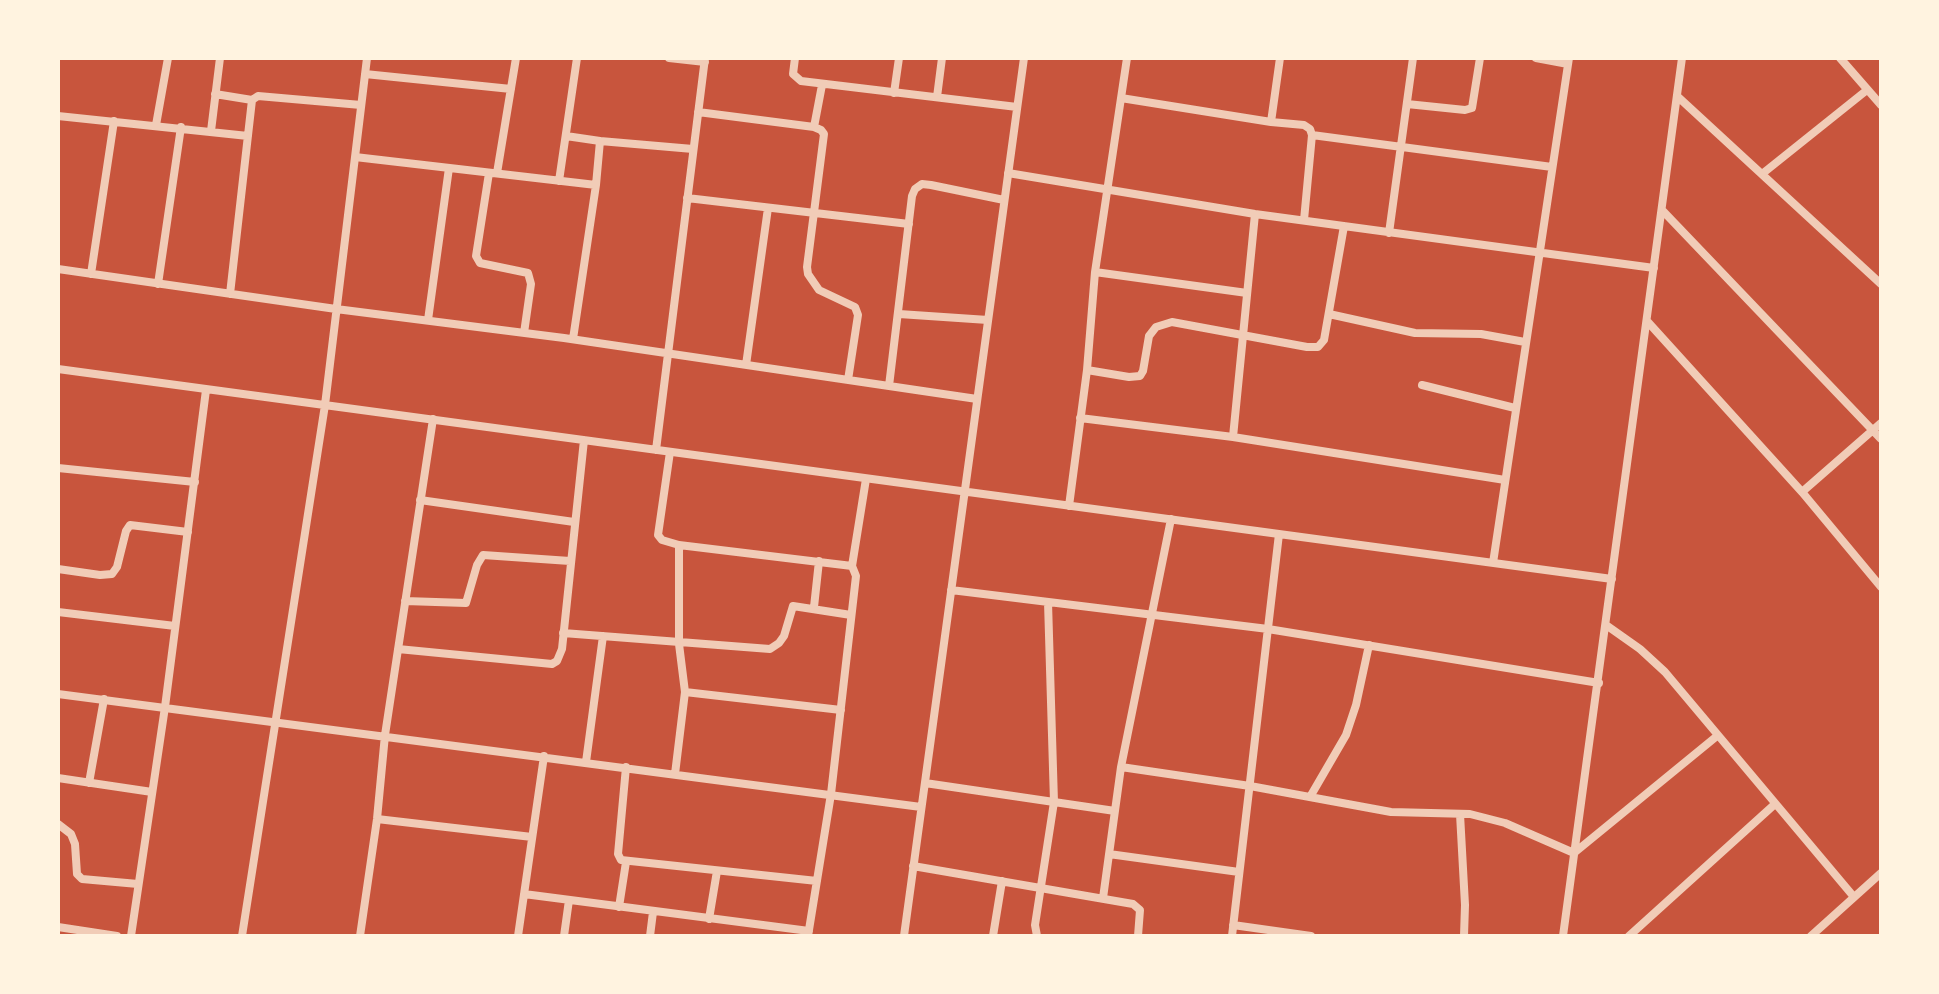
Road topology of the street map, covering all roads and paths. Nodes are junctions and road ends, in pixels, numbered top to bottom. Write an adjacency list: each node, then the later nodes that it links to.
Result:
1 (168, 58): 38 (street)
2 (220, 58): 25 (street)
3 (367, 58): 20 (street)
4 (516, 58): 22 (street)
5 (577, 58): 44 (street)
6 (669, 58): 18 (street)
7 (795, 58): 21 (street)
8 (899, 58): 24 (street)
9 (942, 58): 27 (street)
10 (1024, 58): 33 (street)
11 (1127, 58): 28 (street)
12 (1280, 58): 37 (street)
13 (1413, 58): 30 (street)
14 (1480, 58): 30 (street)
15 (1536, 58): 19 (street)
16 (1682, 58): 26 (street)
17 (1840, 58): 23 (street)
18 (705, 60): 34 (street)
19 (1568, 61): 49 (street)
20 (365, 74): 22 (street); 31 (street)
21 (822, 85): 24 (street); 40 (street)
22 (511, 89): 51 (street)
23 (1867, 90): 32 (street); 53 (street)
24 (894, 93): 27 (street)
25 (215, 94): 29 (street); 41 (street)
26 (1677, 96): 53 (street); 60 (street)
27 (937, 97): 33 (street)
28 (1121, 98): 37 (street); 56 (street)
29 (252, 100): 31 (street); 43 (street)
30 (1407, 104): 46 (street)
31 (361, 105): 48 (street)
32 (1881, 105)
33 (1017, 107): 52 (street)
34 (698, 112): 40 (street); 47 (street)
35 (58, 116): 36 (street)
36 (114, 121): 38 (street); 71 (street)
37 (1271, 122): 42 (street)
38 (156, 125): 39 (street)
39 (181, 127): 41 (street); 72 (street)
40 (814, 127): 61 (street)
41 (211, 131): 43 (street)
42 (1312, 135): 46 (street); 63 (street)
43 (248, 136): 75 (street)
44 (566, 136): 45 (street); 54 (street)
45 (600, 141): 47 (street); 55 (street)
46 (1400, 148): 49 (street); 66 (street)
47 (693, 149): 57 (street)
48 (355, 157): 50 (street); 76 (street)
49 (1552, 167): 67 (street)
50 (449, 168): 51 (street); 79 (street)
51 (493, 173): 54 (street); 82 (street)
52 (1008, 173): 56 (street); 58 (street)
53 (1762, 174): 73 (street)
54 (559, 181): 55 (street)
55 (596, 185): 84 (street)
56 (1107, 190): 62 (street); 70 (street)
57 (687, 198): 59 (street); 86 (street)
58 (1004, 200): 64 (street); 80 (street)
59 (768, 208): 61 (street); 87 (street)
60 (1662, 210): 68 (street); 100 (street)
61 (813, 213): 64 (street); 90 (street)
62 (1255, 214): 63 (street); 74 (street)
63 (1304, 220): 65 (street)
64 (909, 224): 77 (street)
65 (1344, 226): 66 (street); 78 (street)
66 (1389, 233): 67 (street)
67 (1538, 253): 68 (street); 85 (street)
68 (1654, 268): 81 (street)
69 (58, 269): 71 (street)
70 (1095, 272): 74 (street); 89 (street)
71 (91, 274): 72 (street)
72 (158, 284): 75 (street)
73 (1881, 284)
74 (1247, 293): 83 (street)
75 (230, 294): 76 (street)
76 (336, 309): 79 (street); 95 (street)
77 (899, 314): 80 (street); 92 (street)
78 (1329, 314): 83 (street); 85 (street)
79 (428, 320): 82 (street)
80 (988, 320): 94 (street)
81 (1647, 321): 111 (street); 124 (street)
82 (524, 333): 84 (street)
83 (1243, 335): 89 (street); 101 (street)
84 (573, 339): 86 (street)
85 (1525, 342): 96 (street)
86 (667, 354): 87 (street); 104 (street)
87 (746, 365): 90 (street)
88 (58, 369): 93 (street)
89 (1087, 370): 97 (street)
90 (848, 380): 92 (street)
91 (1422, 385): 96 (street)
92 (889, 386): 94 (street)
93 (206, 390): 95 (street); 109 (street)
94 (977, 399): 110 (street)
95 (325, 405): 98 (street); 147 (street)
96 (1515, 408): 108 (street)
97 (1080, 418): 101 (street); 113 (street)
98 (433, 419): 103 (street); 112 (street)
99 (1881, 423): 100 (street)
100 (1873, 430): 102 (street); 111 (street)
101 (1233, 437): 108 (street)
102 (1881, 439)
103 (584, 440): 104 (street); 115 (street)
104 (656, 450): 105 (street)
105 (670, 452): 107 (street); 118 (street)
106 (58, 468): 109 (street)
107 (866, 479): 110 (street); 122 (street)
108 (1505, 480): 121 (street)
109 (195, 482): 116 (street)
110 (964, 492): 113 (street); 126 (street)
111 (1802, 492): 125 (street)
112 (420, 500): 115 (street); 127 (street)
113 (1069, 506): 114 (street)
114 (1171, 519): 117 (street); 131 (street)
115 (574, 522): 119 (street)
116 (188, 532): 123 (street); 134 (street)
117 (1279, 534): 121 (street); 135 (street)
118 (679, 545): 120 (street); 138 (street)
119 (570, 561): 127 (street); 136 (street)
120 (819, 561): 122 (street); 129 (street)
121 (1493, 563): 124 (street)
122 (852, 566): 132 (street)
123 (58, 569)
124 (1612, 579): 133 (street)
125 (1881, 587)
126 (951, 590): 128 (street); 157 (street)
127 (405, 601): 140 (street)
128 (1048, 602): 131 (street); 162 (street)
129 (814, 607): 132 (street); 138 (street)
130 (58, 612): 134 (street)
131 (1151, 614): 135 (street); 153 (street)
132 (851, 615): 146 (street)
133 (1606, 625): 141 (street); 149 (street)
134 (175, 626): 145 (street)
135 (1268, 629): 139 (street); 158 (street)
136 (563, 633): 137 (street); 140 (street)
137 (603, 636): 138 (street); 151 (street)
138 (679, 644): 142 (street)
139 (1369, 645): 141 (street); 161 (street)
140 (398, 649): 148 (street)
141 (1599, 683): 170 (street)
142 (685, 692): 146 (street); 154 (street)
143 (58, 694): 144 (street)
144 (104, 699): 145 (street); 156 (street)
145 (165, 707): 147 (street); 159 (street)
146 (841, 710): 160 (street)
147 (276, 722): 148 (street); 193 (street)
148 (385, 735): 150 (street); 167 (street)
149 (1717, 736): 163 (street); 170 (street)
150 (544, 756): 151 (street); 169 (street)
151 (586, 762): 152 (street)
152 (626, 767): 154 (street); 172 (street)
153 (1121, 767): 158 (street); 165 (street)
154 (675, 774): 160 (street)
155 (58, 778): 156 (street)
156 (89, 783): 159 (street)
157 (925, 783): 162 (street); 164 (street)
158 (1250, 786): 161 (street); 175 (street)
159 (152, 792): 179 (street)
160 (831, 794): 164 (street); 177 (street)
161 (1310, 797): 166 (street)
162 (1054, 802): 165 (street); 180 (street)
163 (1775, 804): 182 (street); 206 (street)
164 (921, 807): 173 (street)
165 (1115, 811): 171 (street)
166 (1460, 814): 170 (street); 204 (street)
167 (377, 819): 169 (street); 194 (street)
168 (58, 824): 179 (street)
169 (532, 837): 181 (street)
170 (1574, 853): 205 (street)
171 (1109, 854): 175 (street); 183 (street)
172 (626, 862): 174 (street); 185 (street)
173 (913, 866): 178 (street); 198 (street)
174 (717, 871): 177 (street); 187 (street)
175 (1239, 872): 188 (street)
176 (1881, 873): 182 (street)
177 (817, 881): 190 (street)
178 (1002, 881): 180 (street); 199 (street)
179 (138, 884): 192 (street)
180 (1041, 888): 183 (street); 200 (street)
181 (524, 894): 184 (street); 195 (street)
182 (1854, 897): 207 (street)
183 (1103, 898): 201 (street)
184 (569, 900): 185 (street); 196 (street)
185 (619, 907): 186 (street)
186 (653, 912): 187 (street); 197 (street)
187 (709, 919): 190 (street)
188 (1233, 925): 202 (street); 203 (street)
189 (58, 927): 191 (street)
190 (808, 934)
191 (117, 936)
192 (131, 936)
193 (242, 936)
194 (360, 936)
195 (518, 936)
196 (564, 936)
197 (650, 936)
198 (904, 936)
199 (993, 936)
200 (1037, 936)
201 (1138, 936)
202 (1232, 936)
203 (1311, 936)
204 (1464, 936)
205 (1563, 936)
206 (1629, 936)
207 (1811, 936)

